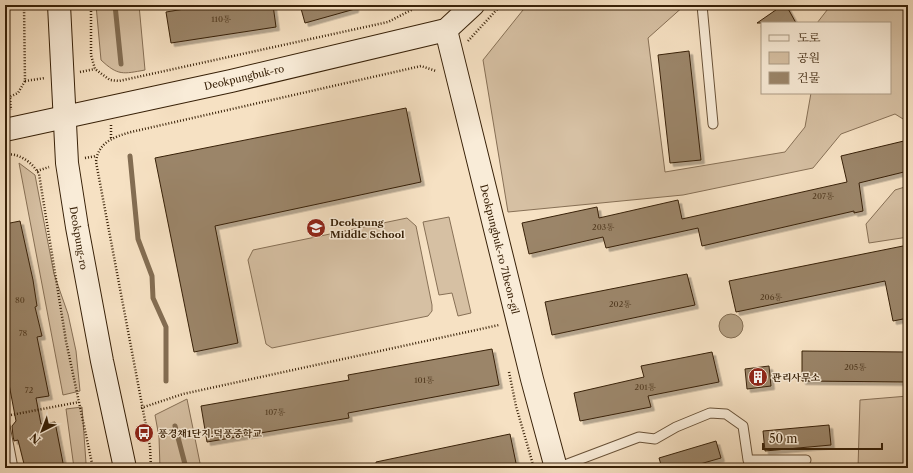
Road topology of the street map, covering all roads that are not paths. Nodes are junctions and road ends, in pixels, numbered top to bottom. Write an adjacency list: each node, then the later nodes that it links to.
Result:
1 (59, 5): 5 (street, Deokpung-ro)
2 (473, 5): 4 (street, Deokpungbuk-ro)
3 (702, 5): 6 (lane)
4 (446, 30): 5 (street, Deokpungbuk-ro); 12 (street, Deokpungbuk-ro 71beon-gil)
5 (63, 118): 7 (street, Deokpungbuk-ro); 11 (street, Deokpung-ro)
6 (713, 124)
7 (5, 130)
8 (5, 426): 10 (lane)
9 (806, 460): 12 (lane)
10 (13, 468)
11 (125, 468)
12 (556, 468)

